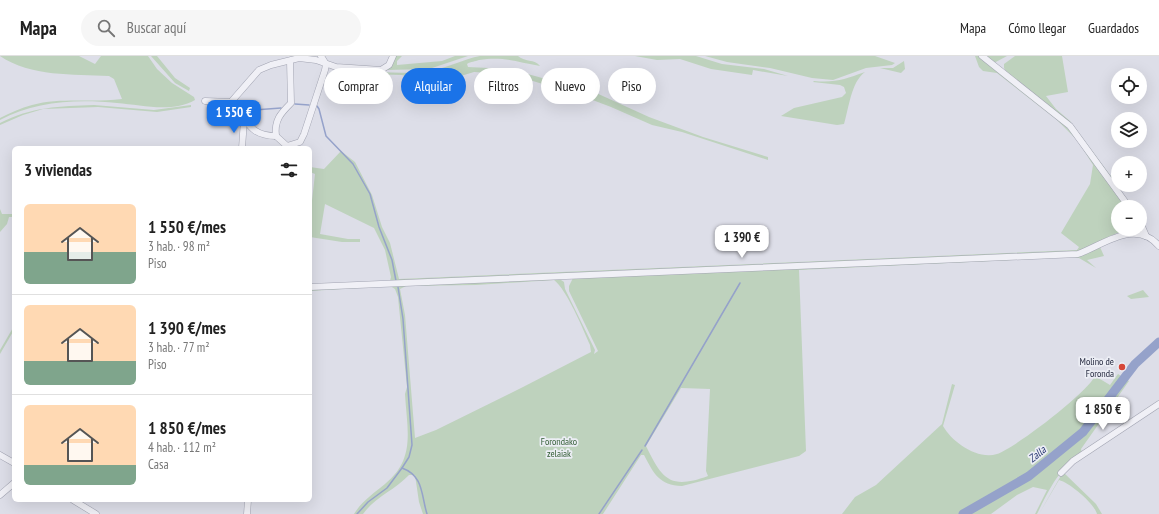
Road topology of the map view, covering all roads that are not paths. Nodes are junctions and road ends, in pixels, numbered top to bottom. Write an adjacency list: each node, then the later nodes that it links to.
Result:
1 (321, 56): 6 (street)
2 (393, 56): 6 (street)
3 (982, 56): 14 (street)
4 (299, 57): 5 (street); 6 (street)
5 (290, 61): 8 (street); 10 (street)
6 (326, 64): 13 (street)
7 (205, 101): 8 (street)
8 (231, 102): 9 (street)
9 (244, 120): 10 (street); 11 (street)
10 (276, 136): 12 (street)
11 (242, 146)
12 (286, 146)
13 (290, 146)
14 (1124, 200)
15 (1120, 236): 18 (street)
16 (1146, 236): 17 (street)
17 (1159, 246)
18 (312, 287)
19 (1159, 404): 22 (street)
20 (0, 455): 21 (street)
21 (12, 462)
22 (1061, 473)
23 (12, 485): 24 (street)
24 (0, 495)
25 (76, 502): 27 (street)
26 (248, 502): 28 (street)
27 (96, 514)
28 (247, 514)

